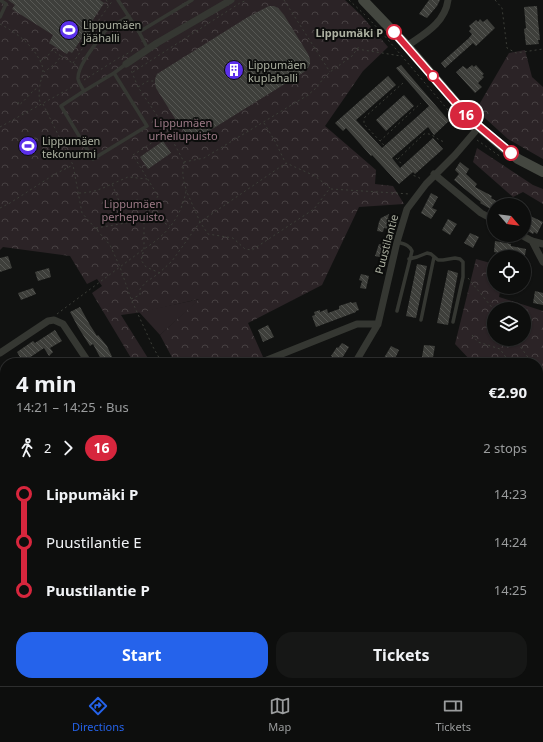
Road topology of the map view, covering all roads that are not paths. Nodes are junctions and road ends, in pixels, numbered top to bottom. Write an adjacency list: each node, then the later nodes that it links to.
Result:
1 (0, 0): 8 (lane)
2 (118, 0): 7 (lane)
3 (192, 0): 9 (lane)
4 (230, 0): 11 (street)
5 (363, 0): 10 (main road)
6 (448, 0): 10 (street)
7 (129, 16): 9 (lane); 14 (lane)
8 (0, 17)
9 (139, 32): 11 (lane)
10 (407, 46): 15 (main road)
11 (148, 49): 12 (street)
12 (126, 64): 13 (lane)
13 (114, 73): 14 (lane); 14 (lane)
14 (84, 91)
15 (479, 127): 16 (main road); 17 (street, Puustilantie)
16 (543, 172)
17 (434, 174): 18 (street); 20 (street, Puustilantie)
18 (487, 216)
19 (532, 241): 21 (street); 24 (street)
20 (397, 242): 23 (lane); 28 (street, Puustilantie)
21 (543, 244)
22 (434, 257): 23 (lane); 26 (lane); 27 (lane)
23 (409, 258): 25 (lane)
24 (543, 262)
25 (397, 310)
26 (421, 320)
27 (453, 322)
28 (378, 324): 31 (street); 32 (street, Puustilantie)
29 (0, 353): 30 (street)
30 (85, 358)
31 (272, 358)
32 (358, 358)

